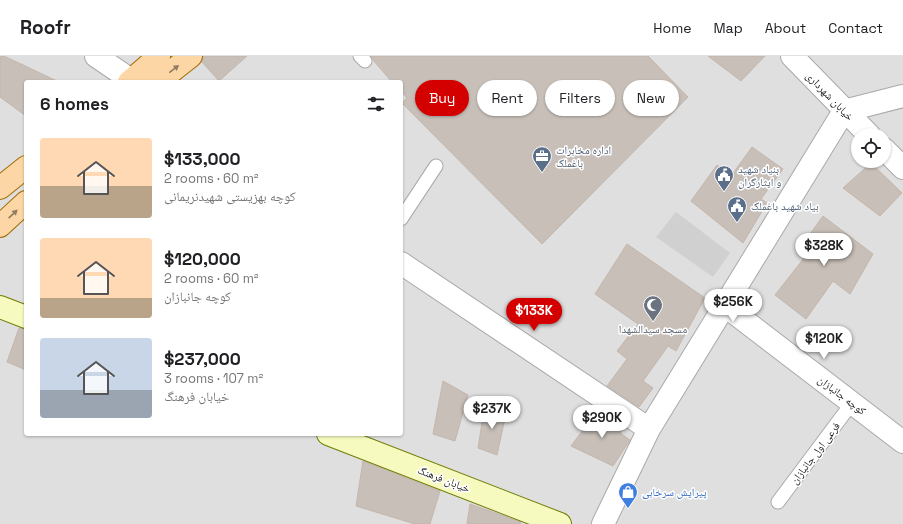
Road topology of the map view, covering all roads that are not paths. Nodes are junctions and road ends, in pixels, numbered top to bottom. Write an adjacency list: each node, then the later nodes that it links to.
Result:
1 (96, 56): 5 (street)
2 (159, 56): 6 (main road)
3 (190, 56): 7 (main road, one-way to 3)
4 (792, 56): 9 (street, خیابان شهرداری)
5 (129, 80)
6 (131, 80)
7 (160, 80)
8 (903, 96): 9 (street)
9 (844, 111): 10 (street, خیابان شهرداری); 20 (street)
10 (862, 128)
11 (891, 156): 13 (street)
12 (436, 166): 17 (lane)
13 (903, 168)
14 (24, 169): 15 (main road)
15 (0, 188)
16 (24, 204): 18 (main road, one-way to 16)
17 (403, 216)
18 (0, 226)
19 (403, 264): 24 (street)
20 (724, 305): 23 (street, کوچه جانبازان); 24 (street)
21 (0, 307): 22 (main road)
22 (24, 316)
23 (852, 403): 26 (street, کوچه جانبازان); 27 (lane, فرعی اول جانبازان)
24 (648, 429): 29 (street)
25 (333, 436): 28 (main road, خیابان فرهنگ)
26 (903, 442)
27 (778, 502)
28 (560, 524)
29 (603, 524)

